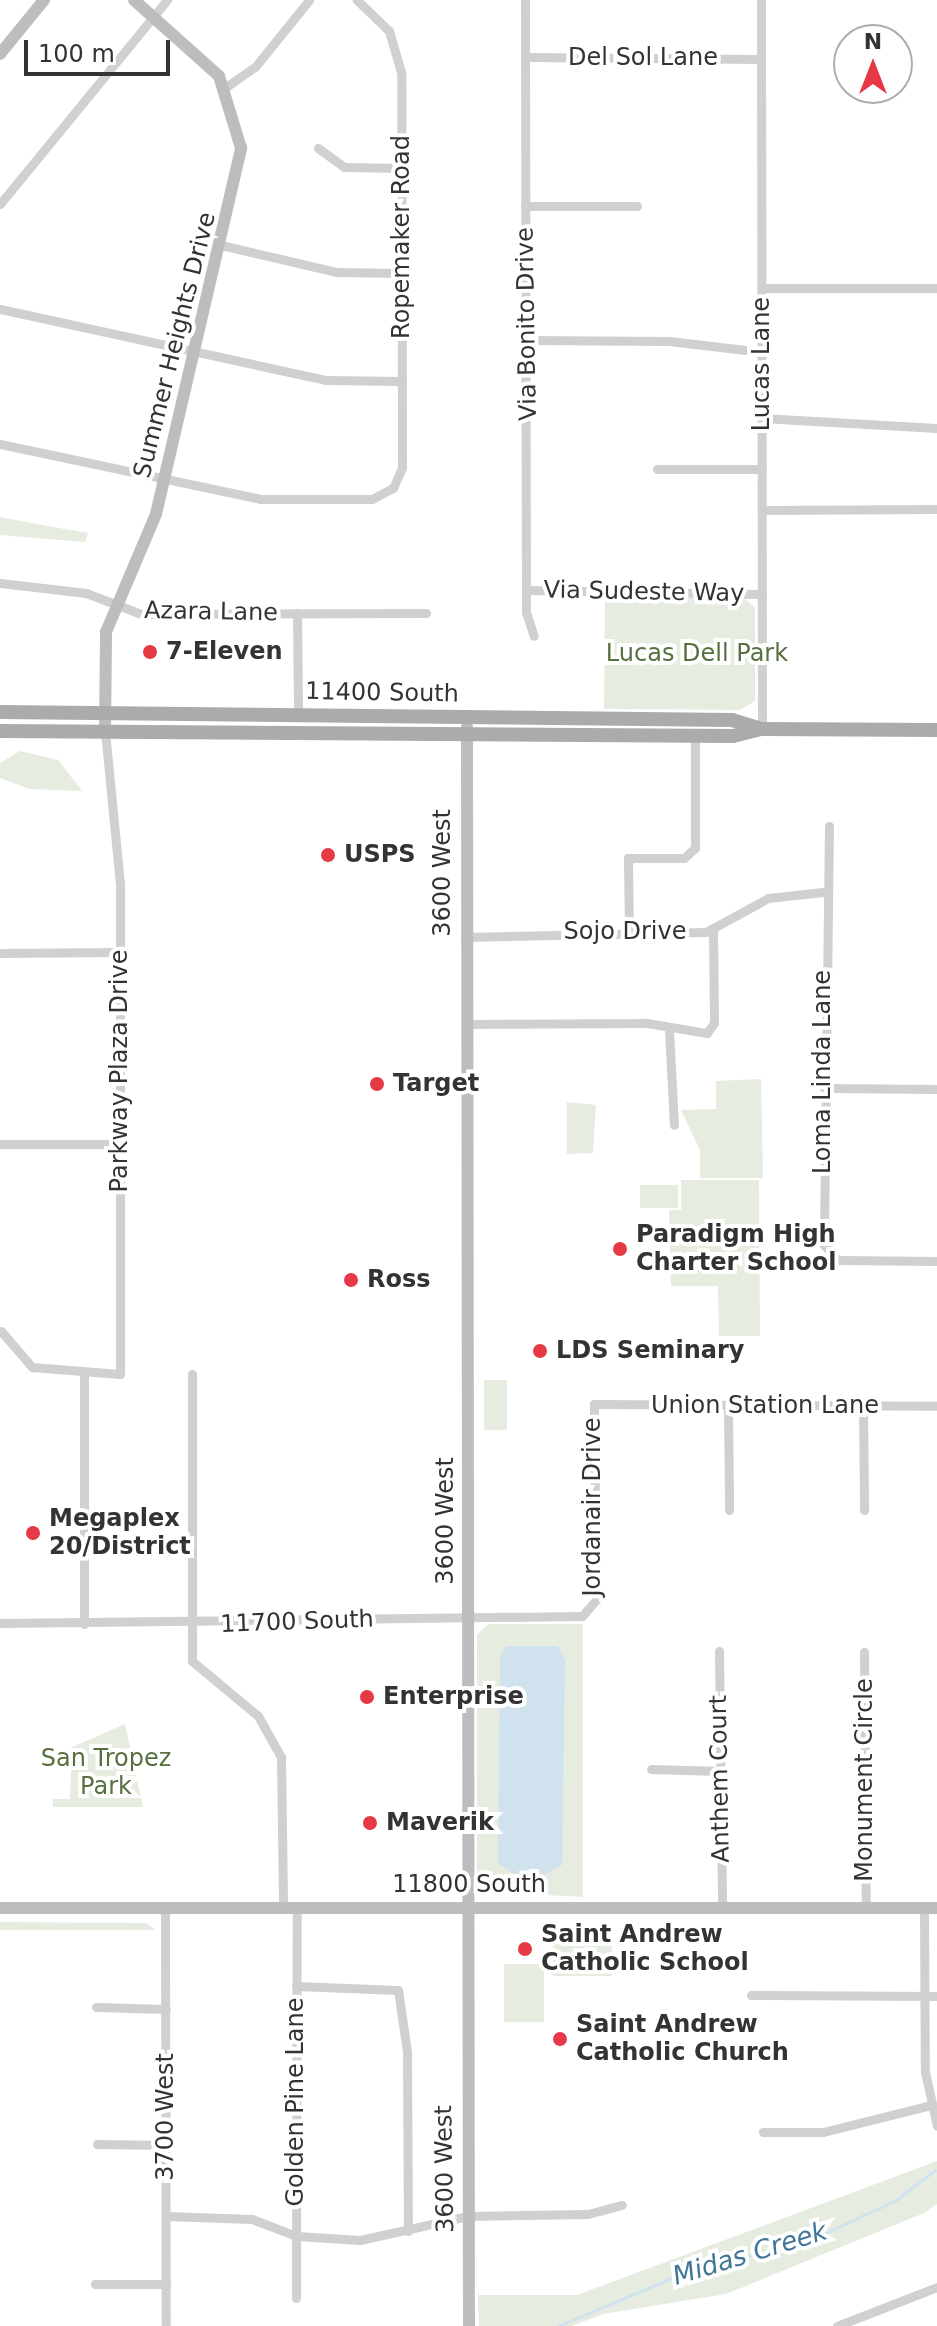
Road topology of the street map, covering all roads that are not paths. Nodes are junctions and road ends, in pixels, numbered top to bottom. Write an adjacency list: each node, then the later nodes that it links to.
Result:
1 (44, 0): 9 (main road)
2 (134, 0): 8 (main road)
3 (167, 0): 8 (street)
4 (309, 0): 12 (street)
5 (357, 0): 14 (street, Ropemaker Road)
6 (525, 0): 10 (street, Via Bonito Drive)
7 (761, 0): 11 (street, Lucas Lane)
8 (154, 16): 12 (main road); 15 (street)
9 (0, 54)
10 (525, 57): 11 (street, Del Sol Lane); 16 (street, Via Bonito Drive)
11 (761, 59): 20 (street, Lucas Lane)
12 (226, 87): 18 (main road, Summer Heights Drive)
13 (318, 148): 14 (street)
14 (402, 168): 19 (street, Ropemaker Road)
15 (0, 204)
16 (525, 206): 17 (street); 23 (street, Via Bonito Drive)
17 (637, 206)
18 (221, 245): 19 (street); 24 (main road, Summer Heights Drive)
19 (402, 273): 26 (street, Ropemaker Road)
20 (762, 288): 21 (street); 25 (street, Lucas Lane)
21 (937, 288)
22 (0, 309): 24 (street)
23 (526, 340): 25 (street); 36 (street, Via Bonito Drive)
24 (196, 350): 26 (street); 32 (main road, Summer Heights Drive)
25 (762, 352): 27 (street, Lucas Lane)
26 (402, 381): 32 (street, Ropemaker Road)
27 (762, 418): 28 (street); 31 (street, Lucas Lane)
28 (937, 428)
29 (0, 444): 32 (street)
30 (657, 469): 31 (street)
31 (762, 469): 34 (street, Lucas Lane)
32 (165, 478): 38 (main road, Summer Heights Drive)
33 (937, 509): 34 (street)
34 (762, 510): 37 (street, Lucas Lane)
35 (0, 583): 38 (street, Azara Lane)
36 (526, 590): 37 (street, Via Sudeste Way); 41 (street, Via Bonito Drive)
37 (762, 594): 47 (street, Lucas Lane)
38 (117, 606): 39 (street, Azara Lane); 43 (main road, Summer Heights Drive)
39 (297, 613): 40 (street, Azara Lane); 44 (street)
40 (426, 613)
41 (534, 636)
42 (0, 712): 43 (main road, 11400 South)
43 (105, 713): 44 (main road, 11400 South); 50 (main road, Summer Heights Drive)
44 (298, 714): 45 (main road, 11400 South); 51 (main road)
45 (412, 714): 46 (main road, 11400 South); 52 (main road)
46 (467, 716): 47 (main road, 11400 South); 53 (main road, 3600 West)
47 (762, 729): 48 (main road, 11400 South); 54 (main road, 11400 South)
48 (937, 730)
49 (0, 731): 50 (main road, 11400 South)
50 (105, 732): 51 (main road, 11400 South); 60 (street, Parkway Plaza Drive)
51 (214, 733): 52 (main road, 11400 South)
52 (299, 734): 53 (main road, 11400 South)
53 (467, 734): 54 (main road, 11400 South); 59 (main road, 3600 West)
54 (695, 735): 58 (street)
55 (829, 826): 56 (street, Loma Linda Lane)
56 (823, 892): 57 (street, Sojo Drive); 64 (street, Loma Linda Lane)
57 (713, 929): 58 (street, Sojo Drive); 63 (street)
58 (629, 932): 59 (street, Sojo Drive)
59 (465, 937): 62 (main road, 3600 West)
60 (120, 952): 61 (street); 68 (street, Parkway Plaza Drive)
61 (0, 953)
62 (465, 1024): 63 (street); 82 (main road, 3600 West)
63 (669, 1030): 66 (street)
64 (824, 1088): 65 (street); 69 (street, Loma Linda Lane)
65 (937, 1089)
66 (674, 1125)
67 (0, 1144): 68 (street)
68 (120, 1144): 74 (street, Parkway Plaza Drive)
69 (937, 1261)
70 (0, 1329): 72 (street)
71 (0, 1348): 72 (street, Parkway Plaza Drive)
72 (13, 1353): 74 (street, Parkway Plaza Drive)
73 (192, 1374): 85 (street)
74 (84, 1375): 84 (street)
75 (594, 1404): 76 (street, Union Station Lane); 81 (street, Jordanair Drive)
76 (728, 1406): 78 (street, Union Station Lane); 79 (street)
77 (937, 1406): 78 (street, Union Station Lane)
78 (863, 1407): 80 (street)
79 (729, 1510)
80 (864, 1510)
81 (592, 1610): 82 (street, 11700 South)
82 (468, 1617): 85 (street, 11700 South); 90 (main road, 3600 West)
83 (0, 1623): 84 (street, 11700 South)
84 (84, 1624): 85 (street, 11700 South)
85 (192, 1626): 91 (street, Golden Pine Lane)
86 (719, 1651): 89 (street, Anthem Court)
87 (864, 1652): 95 (street, Monument Circle)
88 (651, 1769): 89 (street)
89 (720, 1771): 92 (street, Anthem Court)
90 (464, 1906): 91 (main road, 11800 South); 92 (main road, 11800 South); 110 (main road, 3600 West)
91 (290, 1907): 94 (main road, 11800 South); 97 (street, Golden Pine Lane)
92 (722, 1907): 95 (main road, 11800 South)
93 (0, 1908): 94 (main road, 11800 South)
94 (165, 1908): 102 (street, 3700 West)
95 (866, 1908): 96 (main road, 11800 South)
96 (931, 1908): 99 (street)
97 (296, 1986): 111 (street); 112 (street, Golden Pine Lane)
98 (751, 1995): 99 (street)
99 (924, 1996): 100 (street); 103 (street)
100 (937, 1996)
101 (96, 2007): 102 (street)
102 (166, 2009): 107 (street, 3700 West)
103 (931, 2105): 104 (street); 105 (street)
104 (937, 2126)
105 (763, 2132)
106 (97, 2144): 107 (street)
107 (165, 2145): 109 (street, 3700 West)
108 (622, 2205): 110 (street)
109 (166, 2216): 112 (street); 114 (street, 3700 West)
110 (468, 2216): 111 (street); 118 (main road, 3600 West)
111 (408, 2231): 112 (street)
112 (296, 2236): 116 (street, Golden Pine Lane)
113 (95, 2284): 114 (street)
114 (166, 2284): 117 (street, 3700 West)
115 (937, 2287): 119 (street)
116 (296, 2298)
117 (166, 2326)
118 (469, 2326)
119 (837, 2326)

